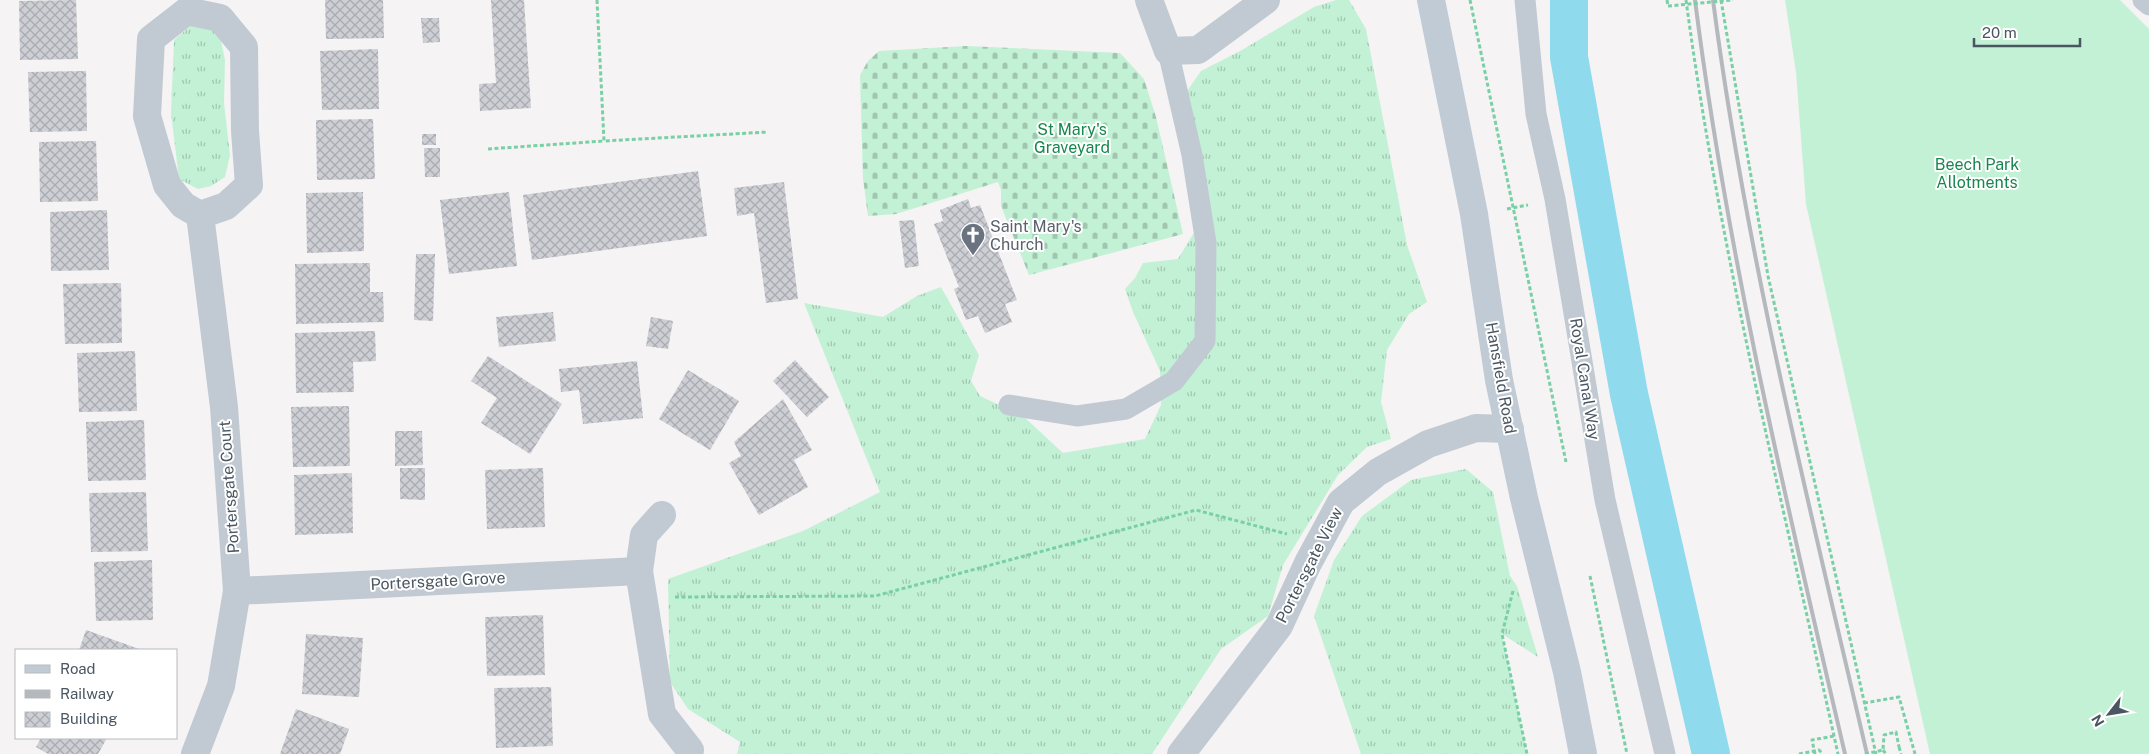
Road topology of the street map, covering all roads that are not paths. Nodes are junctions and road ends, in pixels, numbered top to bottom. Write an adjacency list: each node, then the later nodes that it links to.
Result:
1 (1149, 0): 7 (street)
2 (1266, 0): 7 (street)
3 (1431, 0): 10 (street, Hansfield Road)
4 (1525, 0): 18 (lane, Royal Canal Way)
5 (2143, 0): 6 (lane)
6 (2149, 5)
7 (1168, 51): 9 (lane)
8 (200, 215): 8 (street); 13 (street, Portersgate Court)
9 (1009, 405)
10 (1510, 430): 16 (street, Portersgate View); 17 (street, Hansfield Road)
11 (662, 514): 12 (street)
12 (639, 571): 13 (street, Portersgate Grove); 14 (street)
13 (237, 591): 15 (street, Portersgate Court)
14 (690, 750)
15 (195, 754)
16 (1181, 754)
17 (1583, 754)
18 (1665, 754)

